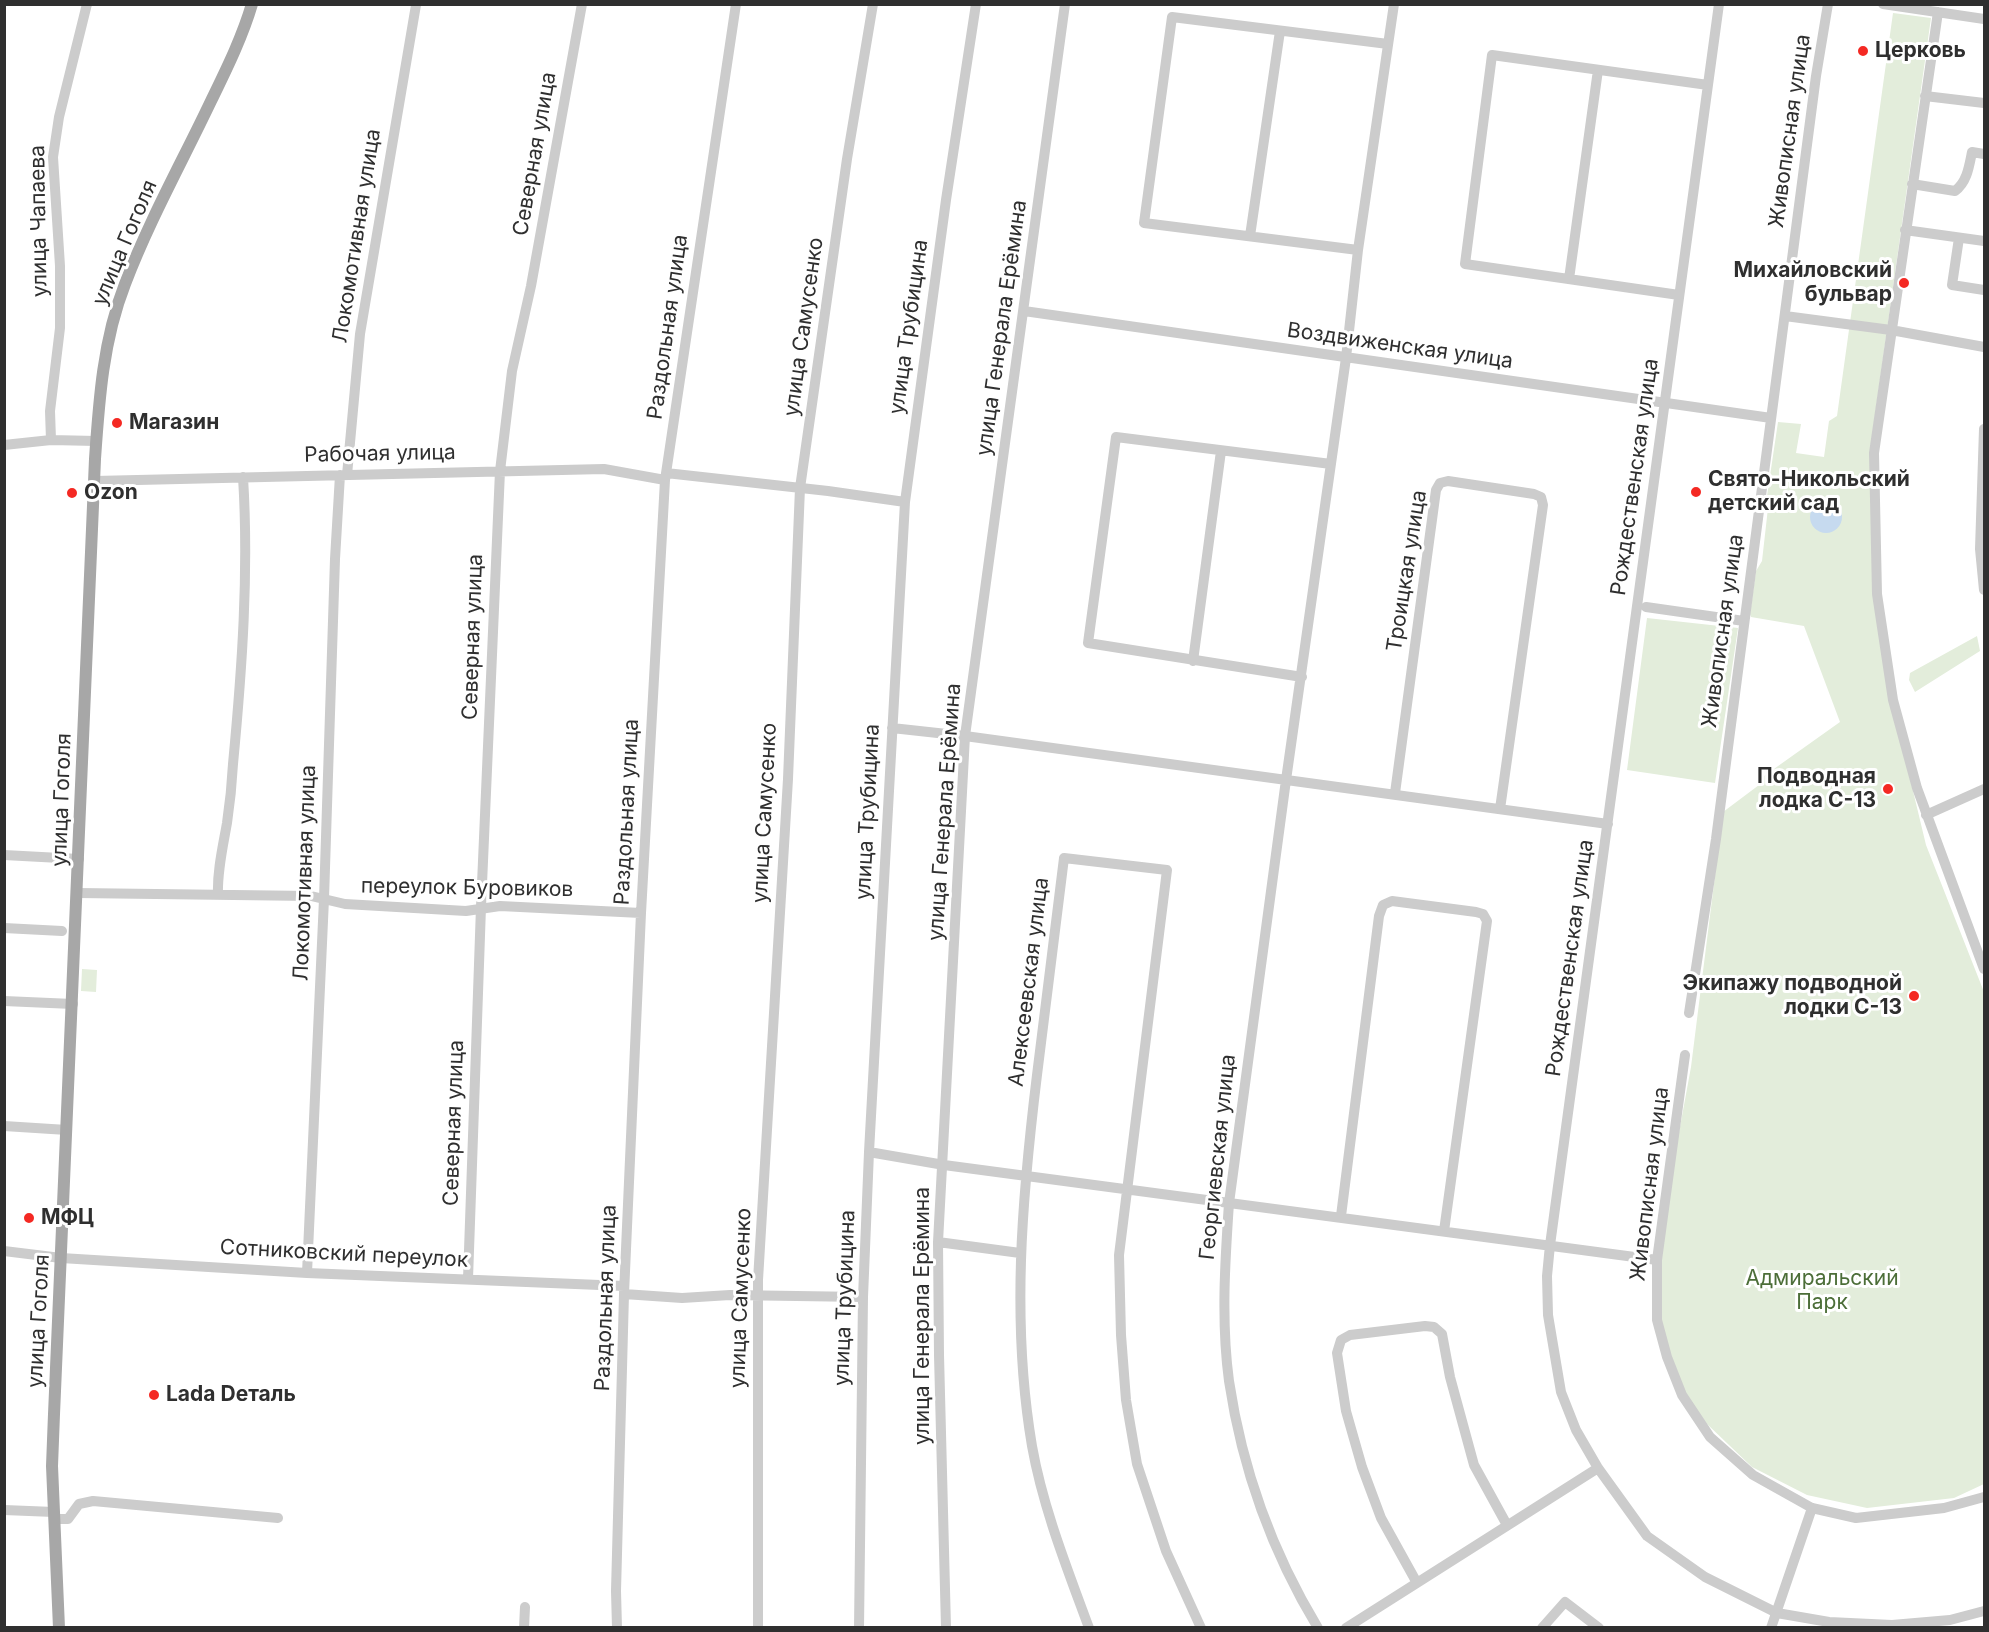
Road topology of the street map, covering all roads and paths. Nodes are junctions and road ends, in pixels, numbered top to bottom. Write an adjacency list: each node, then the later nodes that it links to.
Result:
1 (87, 4): 39 (street, улица Чапаева)
2 (252, 4): 40 (main road, улица Гоголя)
3 (582, 4): 44 (street, Северная улица)
4 (736, 4): 46 (street, Раздольная улица)
5 (873, 4): 49 (street, улица Самусенко)
6 (976, 4): 50 (street, улица Трубицина)
7 (1065, 4): 31 (street, улица Генерала Ерёмина)
8 (1394, 4): 16 (street, Георгиевская улица)
9 (1719, 4): 18 (street, Рождественская улица)
10 (1828, 4): 32 (street, Живописная улица)
11 (1883, 4): 13 (street)
12 (416, 5): 45 (street, Локомотивная улица)
13 (1938, 12): 14 (street); 19 (street)
14 (1984, 19)
15 (1280, 31): 16 (street); 24 (street); 24 (street)
16 (1388, 44): 27 (street, Георгиевская улица)
17 (1598, 69): 18 (street); 28 (street); 28 (street)
18 (1708, 85): 30 (street, Рождественская улица)
19 (1925, 96): 20 (street); 22 (street)
20 (1984, 103)
21 (1984, 154): 22 (street)
22 (1912, 184): 23 (street)
23 (1905, 230): 25 (street); 33 (street)
24 (1250, 236): 27 (street)
25 (1959, 238): 26 (street); 29 (street)
26 (1984, 241)
27 (1358, 250): 35 (street, Георгиевская улица)
28 (1569, 279): 30 (street)
29 (1984, 290)
30 (1679, 295): 36 (street, Рождественская улица)
31 (1024, 311): 35 (street, Воздвиженская улица); 57 (street, улица Генерала Ерёмина)
32 (1785, 316): 33 (street); 37 (street, Живописная улица)
33 (1891, 330): 34 (street); 62 (street)
34 (1984, 347)
35 (1346, 358): 36 (street, Воздвиженская улица); 43 (street, Георгиевская улица)
36 (1665, 404): 37 (street, Воздвиженская улица); 63 (street, Рождественская улица)
37 (1771, 418): 53 (street, Живописная улица)
38 (1984, 429): 51 (street)
39 (51, 440): 40 (street); 41 (street)
40 (96, 441): 48 (main road, улица Гоголя)
41 (4, 445)
42 (1221, 451): 43 (street); 54 (street); 54 (street)
43 (1331, 464): 55 (street, Георгиевская улица)
44 (500, 471): 45 (street, Рабочая улица); 46 (street, Рабочая улица); 69 (street, Северная улица)
45 (344, 475): 47 (street, Рабочая улица); 68 (street, Локомотивная улица)
46 (665, 476): 49 (street, Рабочая улица); 70 (street, Раздольная улица)
47 (243, 477): 48 (street, Рабочая улица); 67 (street)
48 (94, 481): 65 (main road, улица Гоголя)
49 (800, 489): 50 (street, Рабочая улица); 96 (street, улица Самусенко)
50 (905, 502): 56 (street, улица Трубицина)
51 (1984, 590)
52 (1646, 607): 53 (street)
53 (1744, 621): 76 (street, Живописная улица)
54 (1193, 661): 55 (street)
55 (1302, 677): 58 (street, Георгиевская улица)
56 (892, 728): 57 (street); 80 (street, улица Трубицина)
57 (965, 736): 58 (street); 81 (street, улица Генерала Ерёмина)
58 (1286, 780): 60 (street); 84 (street, Георгиевская улица)
59 (1984, 789): 62 (street)
60 (1395, 793): 61 (street); 61 (street, Троицкая улица)
61 (1500, 809): 63 (street)
62 (1926, 815): 73 (street)
63 (1608, 824): 88 (street, Рождественская улица)
64 (4, 855): 65 (street)
65 (79, 859): 66 (main road, улица Гоголя)
66 (78, 893): 67 (street, переулок Буровиков); 75 (main road, улица Гоголя)
67 (218, 895): 68 (street, переулок Буровиков)
68 (324, 899): 69 (street, переулок Буровиков); 93 (street, Локомотивная улица)
69 (481, 908): 70 (street, переулок Буровиков); 94 (street, Северная улица)
70 (641, 913): 95 (street, Раздольная улица)
71 (4, 928): 72 (street)
72 (62, 931)
73 (1984, 969)
74 (4, 1001): 75 (street)
75 (73, 1004): 79 (main road, улица Гоголя)
76 (1689, 1013)
77 (1685, 1055): 92 (street, Живописная улица)
78 (4, 1126): 79 (street)
79 (67, 1130): 91 (main road, улица Гоголя)
80 (869, 1152): 81 (street); 97 (street, улица Трубицина)
81 (944, 1165): 82 (street); 87 (street, улица Генерала Ерёмина)
82 (1025, 1175): 83 (street); 83 (street, Алексеевская улица); 90 (street)
83 (1127, 1188): 84 (street); 116 (street)
84 (1229, 1203): 85 (street); 117 (street, Георгиевская улица)
85 (1341, 1216): 86 (street); 86 (street)
86 (1444, 1231): 88 (street)
87 (938, 1242): 90 (street); 114 (street, улица Генерала Ерёмина)
88 (1550, 1245): 92 (street); 98 (street, Рождественская улица)
89 (4, 1251): 91 (street, Сотниковский переулок)
90 (1020, 1253): 115 (street)
91 (61, 1258): 93 (street, Сотниковский переулок); 102 (main road, улица Гоголя)
92 (1657, 1260): 100 (street, Живописная улица)
93 (307, 1273): 94 (street, Сотниковский переулок)
94 (468, 1279): 95 (street, Сотниковский переулок)
95 (624, 1290): 96 (street, Сотниковский переулок); 111 (street, Раздольная улица)
96 (758, 1295): 97 (street, Сотниковский переулок); 112 (street, улица Самусенко)
97 (863, 1297): 113 (street, улица Трубицина)
98 (1598, 1468): 104 (street); 108 (street, Рождественская улица)
99 (1984, 1497): 100 (street, Живописная улица)
100 (1812, 1508): 108 (street)
101 (4, 1510): 102 (street)
102 (54, 1515): 103 (street); 109 (main road, улица Гоголя)
103 (278, 1518)
104 (1507, 1525): 105 (street); 105 (street)
105 (1417, 1583): 118 (street)
106 (525, 1607): 110 (street)
107 (1984, 1611): 108 (street, Рождественская улица)
108 (1777, 1613): 121 (street)
109 (59, 1628)
110 (524, 1628)
111 (617, 1628)
112 (758, 1628)
113 (859, 1628)
114 (946, 1628)
115 (1089, 1628)
116 (1201, 1628)
117 (1318, 1628)
118 (1346, 1628)
119 (1542, 1628): 120 (street)
120 (1599, 1628)
121 (1771, 1628)

